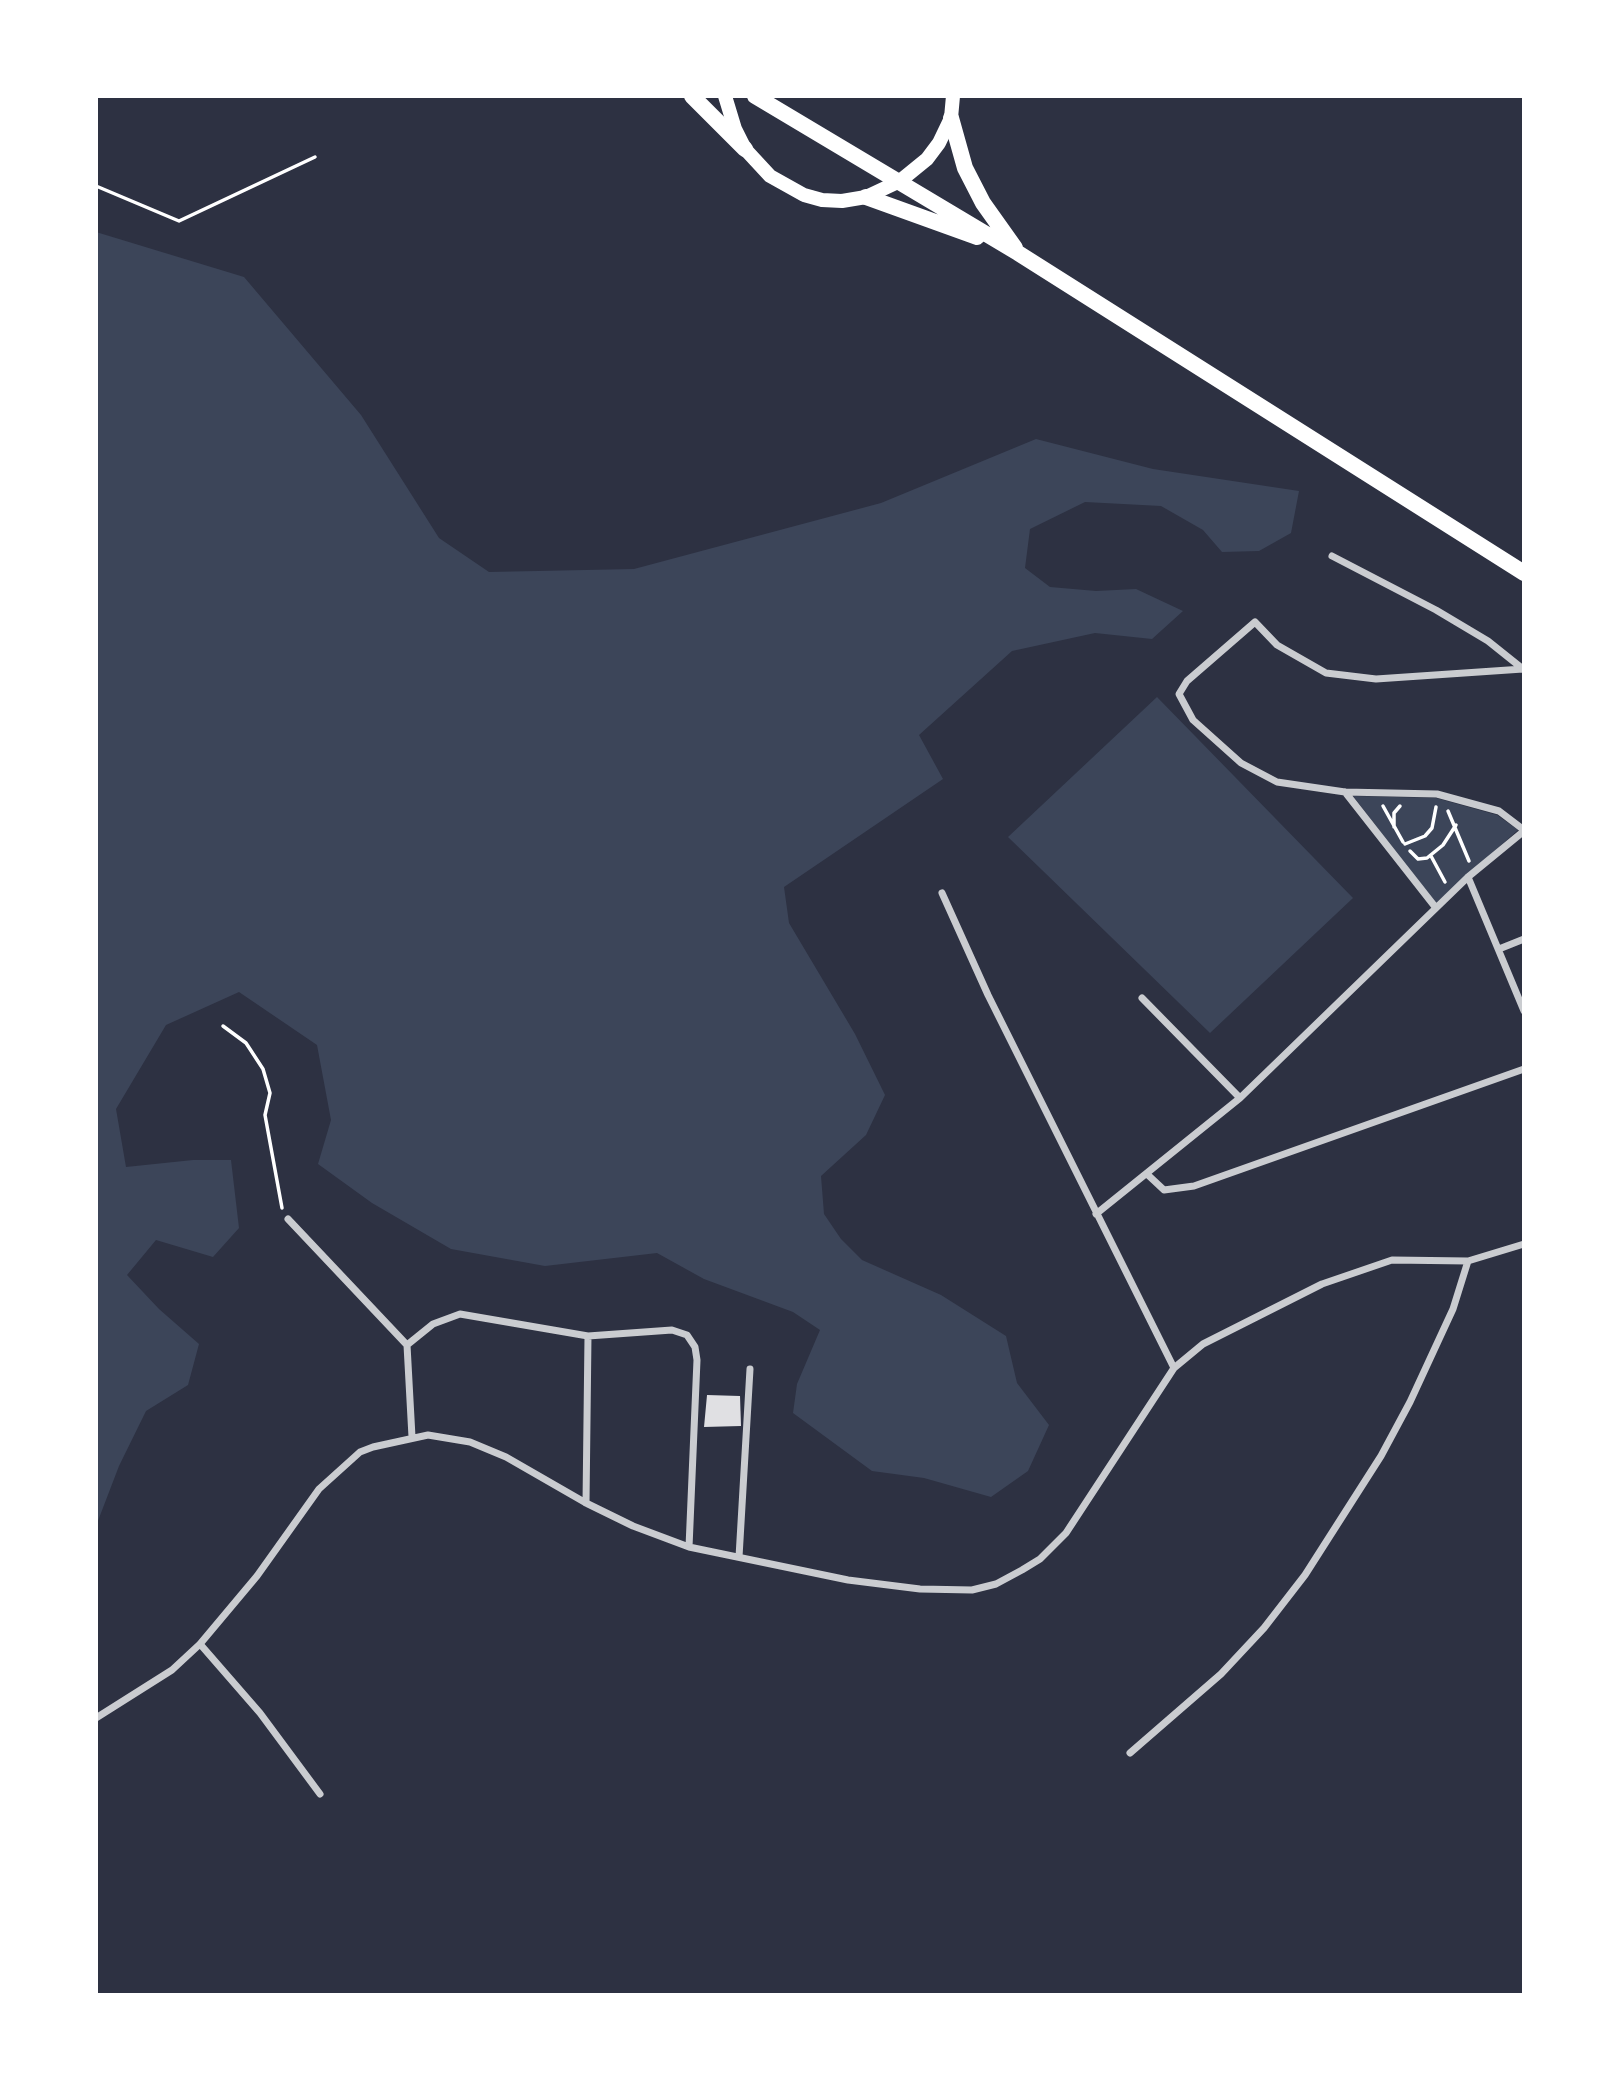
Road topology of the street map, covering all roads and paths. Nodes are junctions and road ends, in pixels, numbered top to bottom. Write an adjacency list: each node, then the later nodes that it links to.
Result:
1 (692, 96): 6 (main road)
2 (725, 96): 6 (main road)
3 (755, 96): 8 (main road)
4 (953, 96): 5 (main road)
5 (951, 118): 8 (main road); 11 (main road)
6 (745, 149): 10 (main road)
7 (315, 157): 9 (path)
8 (900, 181): 10 (main road); 11 (main road)
9 (96, 186)
10 (866, 197): 11 (main road)
11 (1018, 253): 13 (main road)
12 (1332, 555): 14 (street)
13 (1524, 573)
14 (1523, 669): 15 (street)
15 (1345, 792): 16 (street); 29 (street)
16 (1379, 792): 17 (street); 22 (path)
17 (1437, 794): 20 (path); 21 (path); 23 (street)
18 (1411, 802): 22 (path)
19 (1430, 809): 20 (path)
20 (1435, 815): 24 (path)
21 (1456, 825): 25 (path); 26 (path)
22 (1394, 827): 24 (path)
23 (1524, 831): 26 (street)
24 (1405, 844): 25 (path)
25 (1431, 856): 27 (path)
26 (1470, 875): 27 (street); 31 (street)
27 (1454, 891): 29 (street)
28 (942, 893): 38 (street)
29 (1436, 908): 36 (street)
30 (1524, 939): 31 (street)
31 (1499, 949): 33 (street)
32 (1142, 998): 36 (street)
33 (1524, 1011)
34 (223, 1026): 39 (path)
35 (1524, 1069): 37 (street)
36 (1240, 1098): 37 (street)
37 (1148, 1175): 38 (street)
38 (1096, 1214): 44 (street)
39 (288, 1219): 43 (street)
40 (1524, 1244): 41 (street)
41 (1468, 1261): 44 (street); 52 (street)
42 (588, 1336): 43 (street); 47 (street); 48 (street)
43 (407, 1345): 46 (street)
44 (1174, 1368): 49 (street)
45 (750, 1369): 49 (street)
46 (412, 1437): 47 (street); 50 (street)
47 (586, 1503): 48 (street)
48 (689, 1547): 49 (street)
49 (740, 1558)
50 (200, 1644): 51 (street); 53 (street)
51 (96, 1718)
52 (1129, 1753)
53 (320, 1794)

